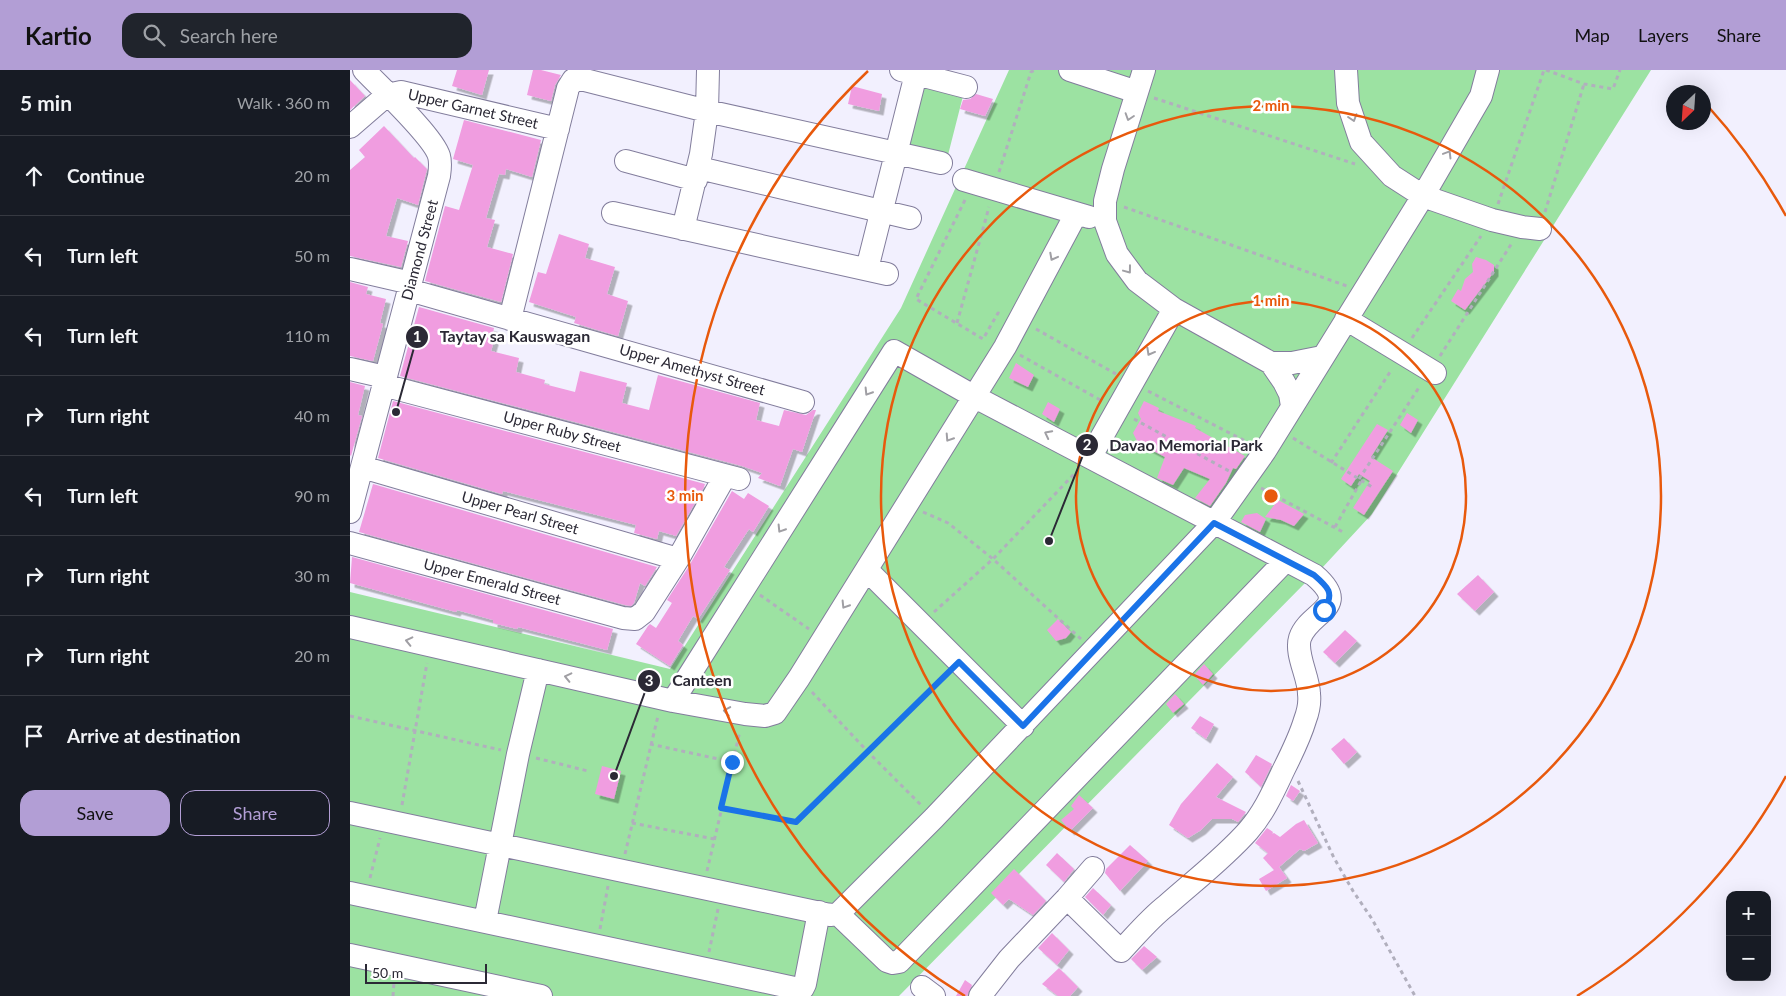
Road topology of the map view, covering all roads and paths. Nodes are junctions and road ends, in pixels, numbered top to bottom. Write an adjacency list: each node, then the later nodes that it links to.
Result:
1 (364, 70): 13 (street, Diamond Street)
2 (708, 70): 14 (street)
3 (1070, 70): 12 (street)
4 (1144, 70): 12 (street)
5 (1346, 70): 23 (street, one-way to 23)
6 (1488, 70): 23 (street, one-way to 6)
7 (1545, 70): 10 (path); 29 (path)
8 (1620, 70): 10 (path)
9 (908, 72): 11 (street); 17 (street)
10 (1584, 84): 31 (path)
11 (966, 87)
12 (1137, 92): 20 (path); 25 (street, one-way to 25)
13 (387, 95): 15 (street); 16 (street, Upper Garnet Street); 33 (street, Diamond Street)
14 (707, 111): 16 (street); 17 (street); 21 (street)
15 (350, 127)
16 (558, 129): 36 (street)
17 (896, 153): 19 (street); 24 (street)
18 (626, 160): 21 (street)
19 (940, 163)
20 (1364, 167)
21 (697, 174): 24 (street); 30 (street)
22 (969, 181): 27 (street); 39 (path)
23 (1423, 196): 29 (street); 34 (street)
24 (882, 211): 28 (street); 30 (street)
25 (1105, 211): 27 (street); 34 (path); 35 (street, one-way to 35)
26 (614, 213): 30 (street)
27 (1076, 214): 38 (street, one-way to 38)
28 (910, 218)
29 (1492, 220): 31 (street); 41 (path)
30 (683, 229)
31 (1540, 229)
32 (350, 269): 33 (street, Upper Amethyst Street)
33 (410, 287): 36 (street, Upper Amethyst Street); 46 (street, Diamond Street)
34 (1364, 292): 37 (street)
35 (1174, 309): 43 (street); 47 (street, one-way to 47)
36 (510, 319): 49 (street, Upper Amethyst Street)
37 (1346, 319): 41 (street); 42 (street)
38 (1020, 320): 39 (path); 40 (street); 47 (path)
39 (983, 339): 40 (path)
40 (1006, 347): 48 (street); 51 (path)
41 (1402, 353): 45 (street); 56 (path)
42 (1322, 357): 43 (street); 50 (street)
43 (1270, 363): 50 (street)
44 (350, 369): 46 (street, Upper Ruby Street)
45 (1435, 374)
46 (384, 381): 55 (street, Diamond Street); 67 (street, Upper Ruby Street)
47 (1133, 383): 51 (street); 53 (path)
48 (975, 397): 54 (street, one-way to 48); 60 (street, one-way to 60); 70 (street, one-way to 70)
49 (803, 402)
50 (1292, 406): 52 (street)
51 (1118, 410): 54 (street); 57 (path)
52 (1278, 428): 53 (street); 56 (path)
53 (1265, 451): 57 (street)
54 (1091, 456): 62 (street); 66 (path)
55 (358, 461): 61 (street, Diamond Street); 67 (street, Upper Pearl Street)
56 (1331, 463): 58 (path)
57 (1245, 480): 62 (street); 63 (path)
58 (1361, 481): 59 (path); 63 (path)
59 (1372, 487)
60 (906, 505): 66 (path); 69 (street)
61 (350, 512)
62 (1214, 523): 68 (street); 75 (street)
63 (1334, 527): 64 (path)
64 (1343, 532)
65 (350, 543): 67 (street, Upper Emerald Street)
66 (993, 558): 71 (path); 75 (path)
67 (678, 559)
68 (1286, 560): 87 (street); 102 (street)
69 (867, 570): 71 (street); 73 (street, one-way to 73)
70 (745, 585): 73 (path); 79 (street)
71 (921, 624): 76 (street)
72 (350, 627): 74 (street, one-way to 72)
73 (824, 639): 78 (street)
74 (431, 646): 77 (street); 83 (path)
75 (1094, 651): 82 (street)
76 (959, 662): 82 (street); 85 (path)
77 (538, 670): 79 (street, one-way to 77); 86 (street)
78 (799, 678): 80 (street); 85 (path)
79 (668, 700): 80 (street, one-way to 79); 84 (path)
80 (745, 714): 88 (path)
81 (350, 716): 83 (path)
82 (1023, 726): 92 (street)
83 (416, 731): 86 (path); 93 (path)
84 (650, 744): 88 (path); 94 (path)
85 (868, 752): 90 (path); 92 (path)
86 (518, 754): 89 (path); 96 (street)
87 (1288, 760): 101 (street); 110 (path)
88 (732, 762): 90 (path)
89 (588, 771)
90 (721, 808): 95 (path)
91 (350, 813): 93 (street)
92 (934, 818): 102 (street)
93 (391, 822): 96 (street); 100 (path)
94 (632, 823): 95 (path); 98 (path)
95 (714, 839): 99 (path)
96 (499, 845): 98 (street); 103 (street)
97 (1093, 868): 101 (street)
98 (617, 870): 99 (street); 104 (path)
99 (713, 890): 102 (street); 106 (path)
100 (358, 895): 103 (street)
101 (1067, 898): 109 (street)
102 (829, 913): 106 (street)
103 (485, 921): 104 (street)
104 (597, 947): 106 (street)
105 (350, 954): 107 (street)
106 (706, 968)
107 (517, 993): 108 (street)
108 (541, 996)
109 (980, 996)
110 (1415, 996)

